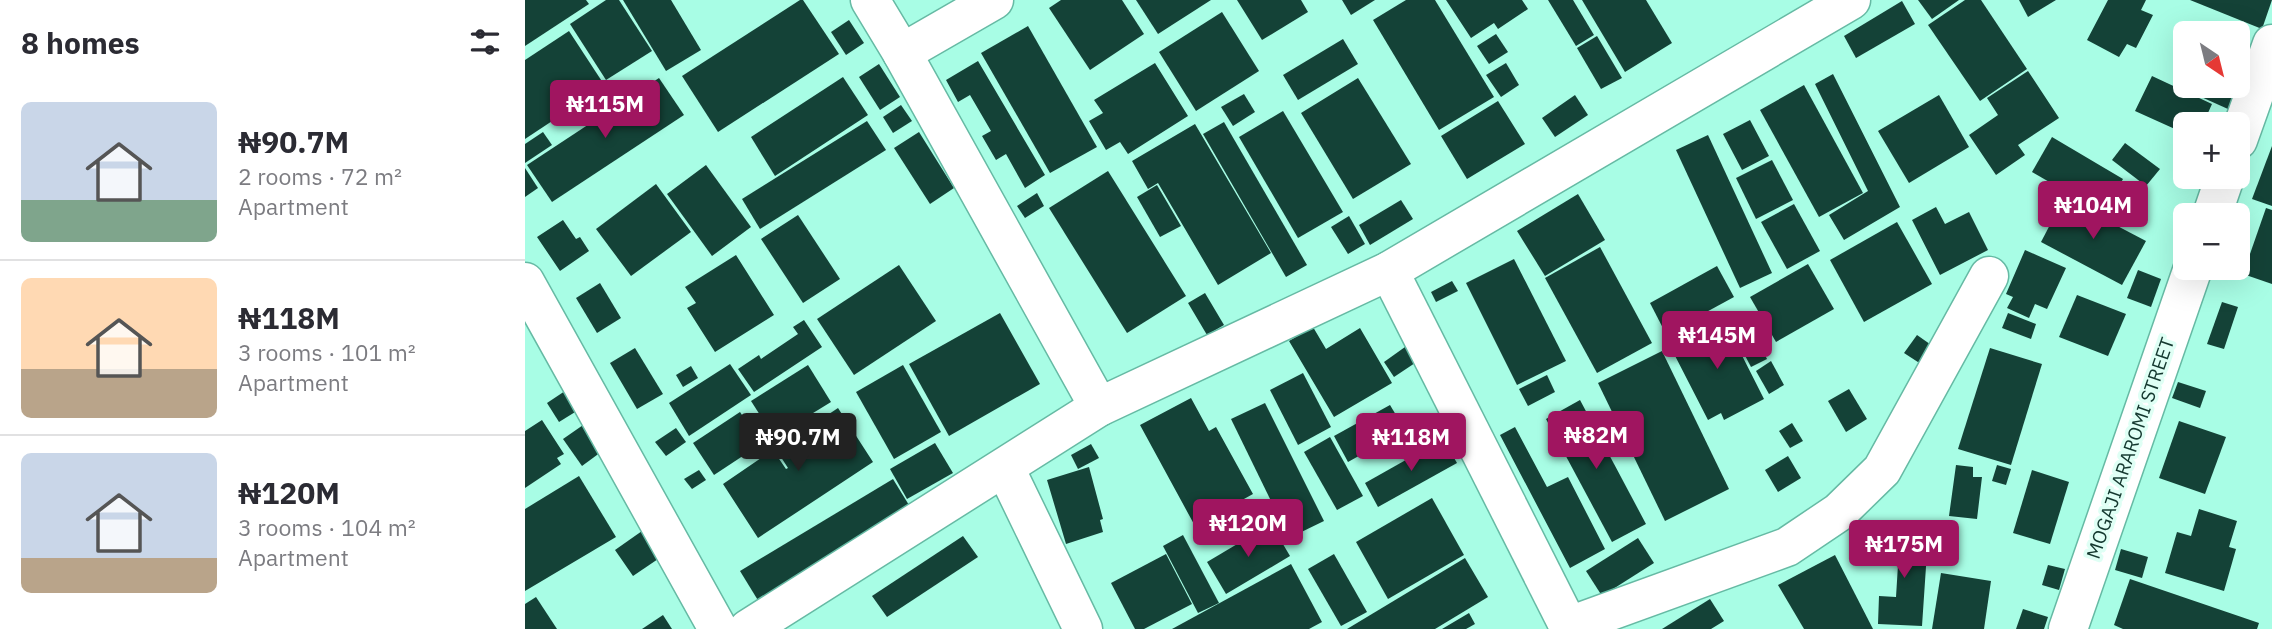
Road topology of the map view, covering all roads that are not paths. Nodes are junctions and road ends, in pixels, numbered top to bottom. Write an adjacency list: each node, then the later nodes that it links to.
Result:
1 (870, 0): 5 (street)
2 (994, 0): 5 (street)
3 (1851, 0): 7 (street)
4 (2272, 44): 6 (street)
5 (902, 53): 11 (street)
6 (2248, 112)
7 (1389, 271): 11 (street); 13 (street)
8 (1989, 276): 13 (street)
9 (2189, 280): 17 (street, MOGAJI ARAROMI STREET)
10 (525, 282): 14 (street)
11 (1099, 407): 12 (street)
12 (1005, 468): 15 (street); 16 (street)
13 (1569, 627)
14 (718, 629)
15 (748, 629)
16 (1083, 629)
17 (2068, 629)

